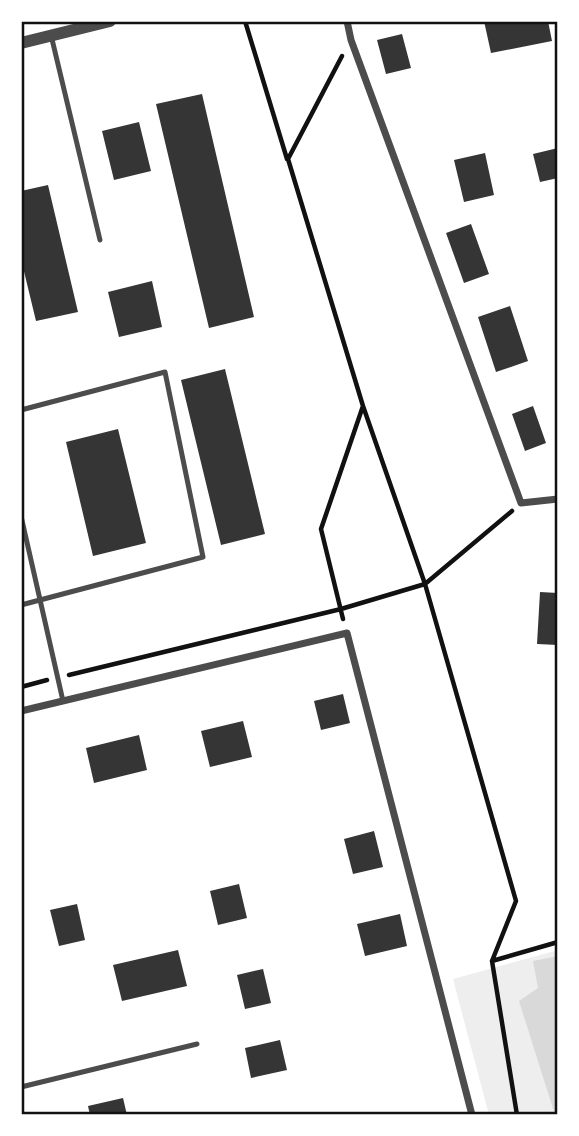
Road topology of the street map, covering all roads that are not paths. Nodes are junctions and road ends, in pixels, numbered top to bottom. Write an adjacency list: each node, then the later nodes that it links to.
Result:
1 (110, 21): 3 (street)
2 (347, 21): 7 (street)
3 (51, 35): 4 (street); 5 (lane)
4 (21, 43)
5 (100, 240)
6 (21, 410): 9 (lane)
7 (558, 499)
8 (21, 516): 9 (lane)
9 (40, 601): 10 (lane); 11 (lane)
10 (21, 605)
11 (63, 701): 12 (street); 15 (street)
12 (21, 711)
13 (197, 1044): 14 (lane)
14 (21, 1087)
15 (472, 1115)

